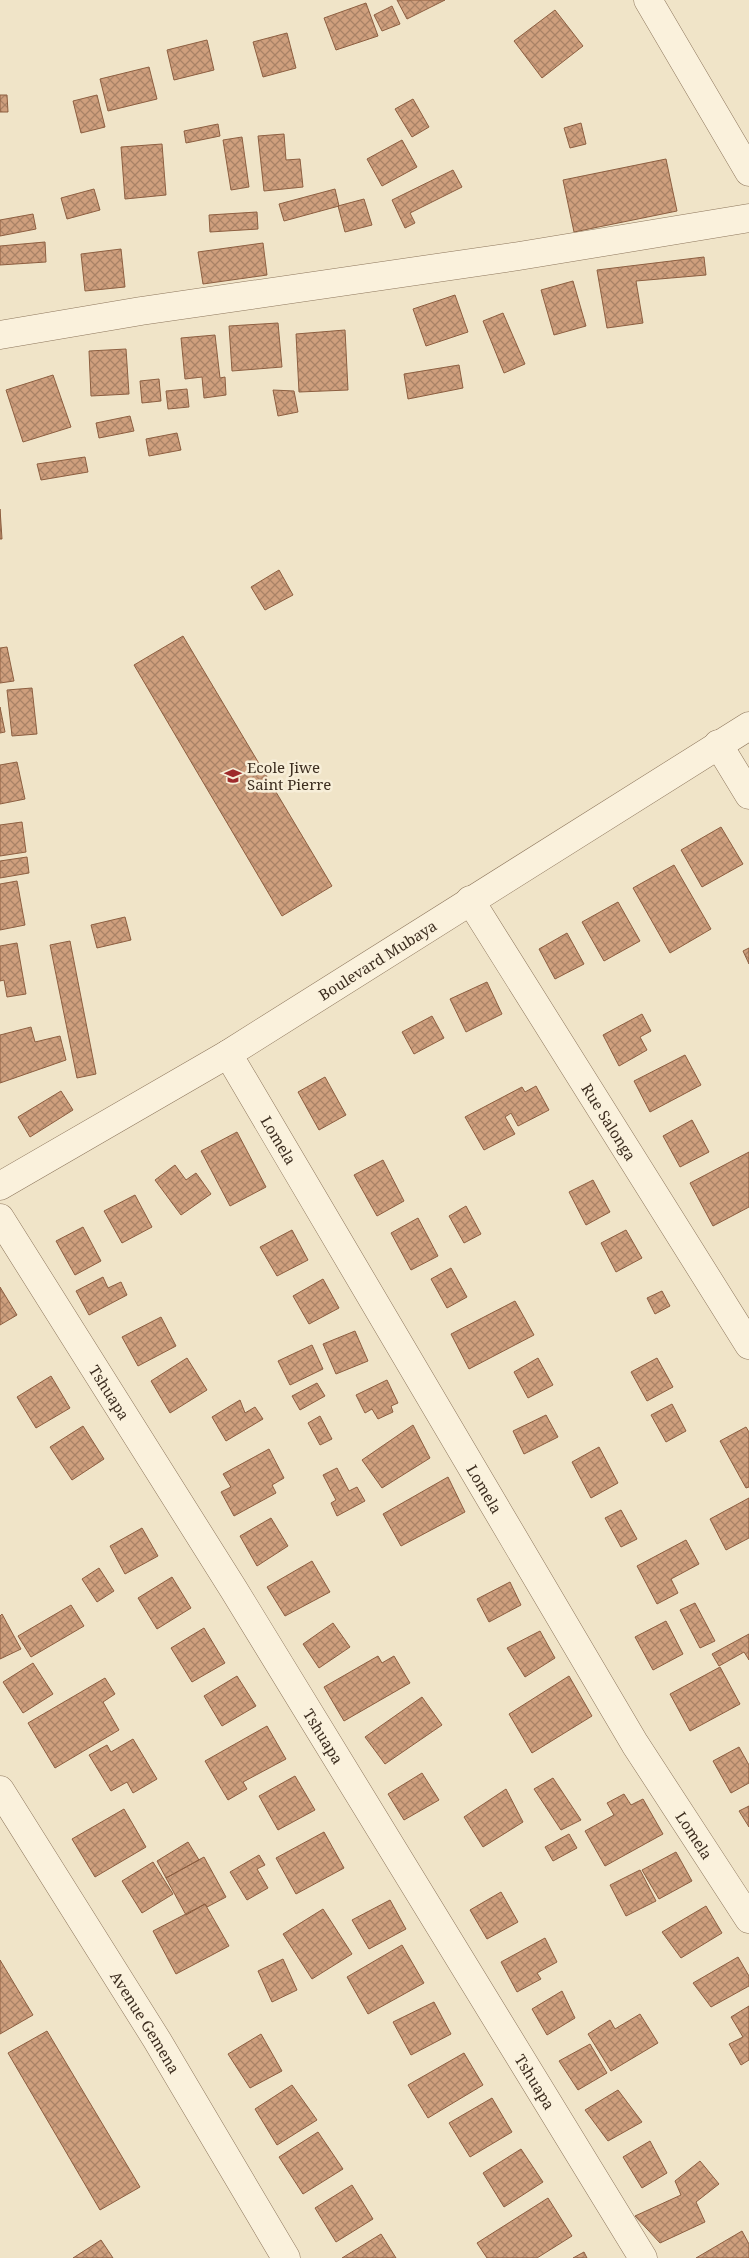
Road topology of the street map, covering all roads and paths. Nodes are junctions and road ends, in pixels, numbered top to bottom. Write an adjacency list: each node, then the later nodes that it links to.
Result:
1 (648, 0): 2 (street)
2 (749, 172)
3 (749, 218): 4 (street)
4 (0, 335)
5 (749, 726): 6 (street, Boulevard Mubaya)
6 (718, 744): 7 (street); 8 (street, Boulevard Mubaya)
7 (749, 795)
8 (470, 900): 9 (street, Boulevard Mubaya); 12 (street, Rue Salonga)
9 (228, 1054): 10 (street, Boulevard Mubaya); 14 (street, Lomela)
10 (0, 1186)
11 (0, 1218): 16 (street, Tshuapa)
12 (749, 1345)
13 (0, 1790): 15 (street, Avenue Gemena)
14 (749, 1919)
15 (286, 2258)
16 (643, 2258)

